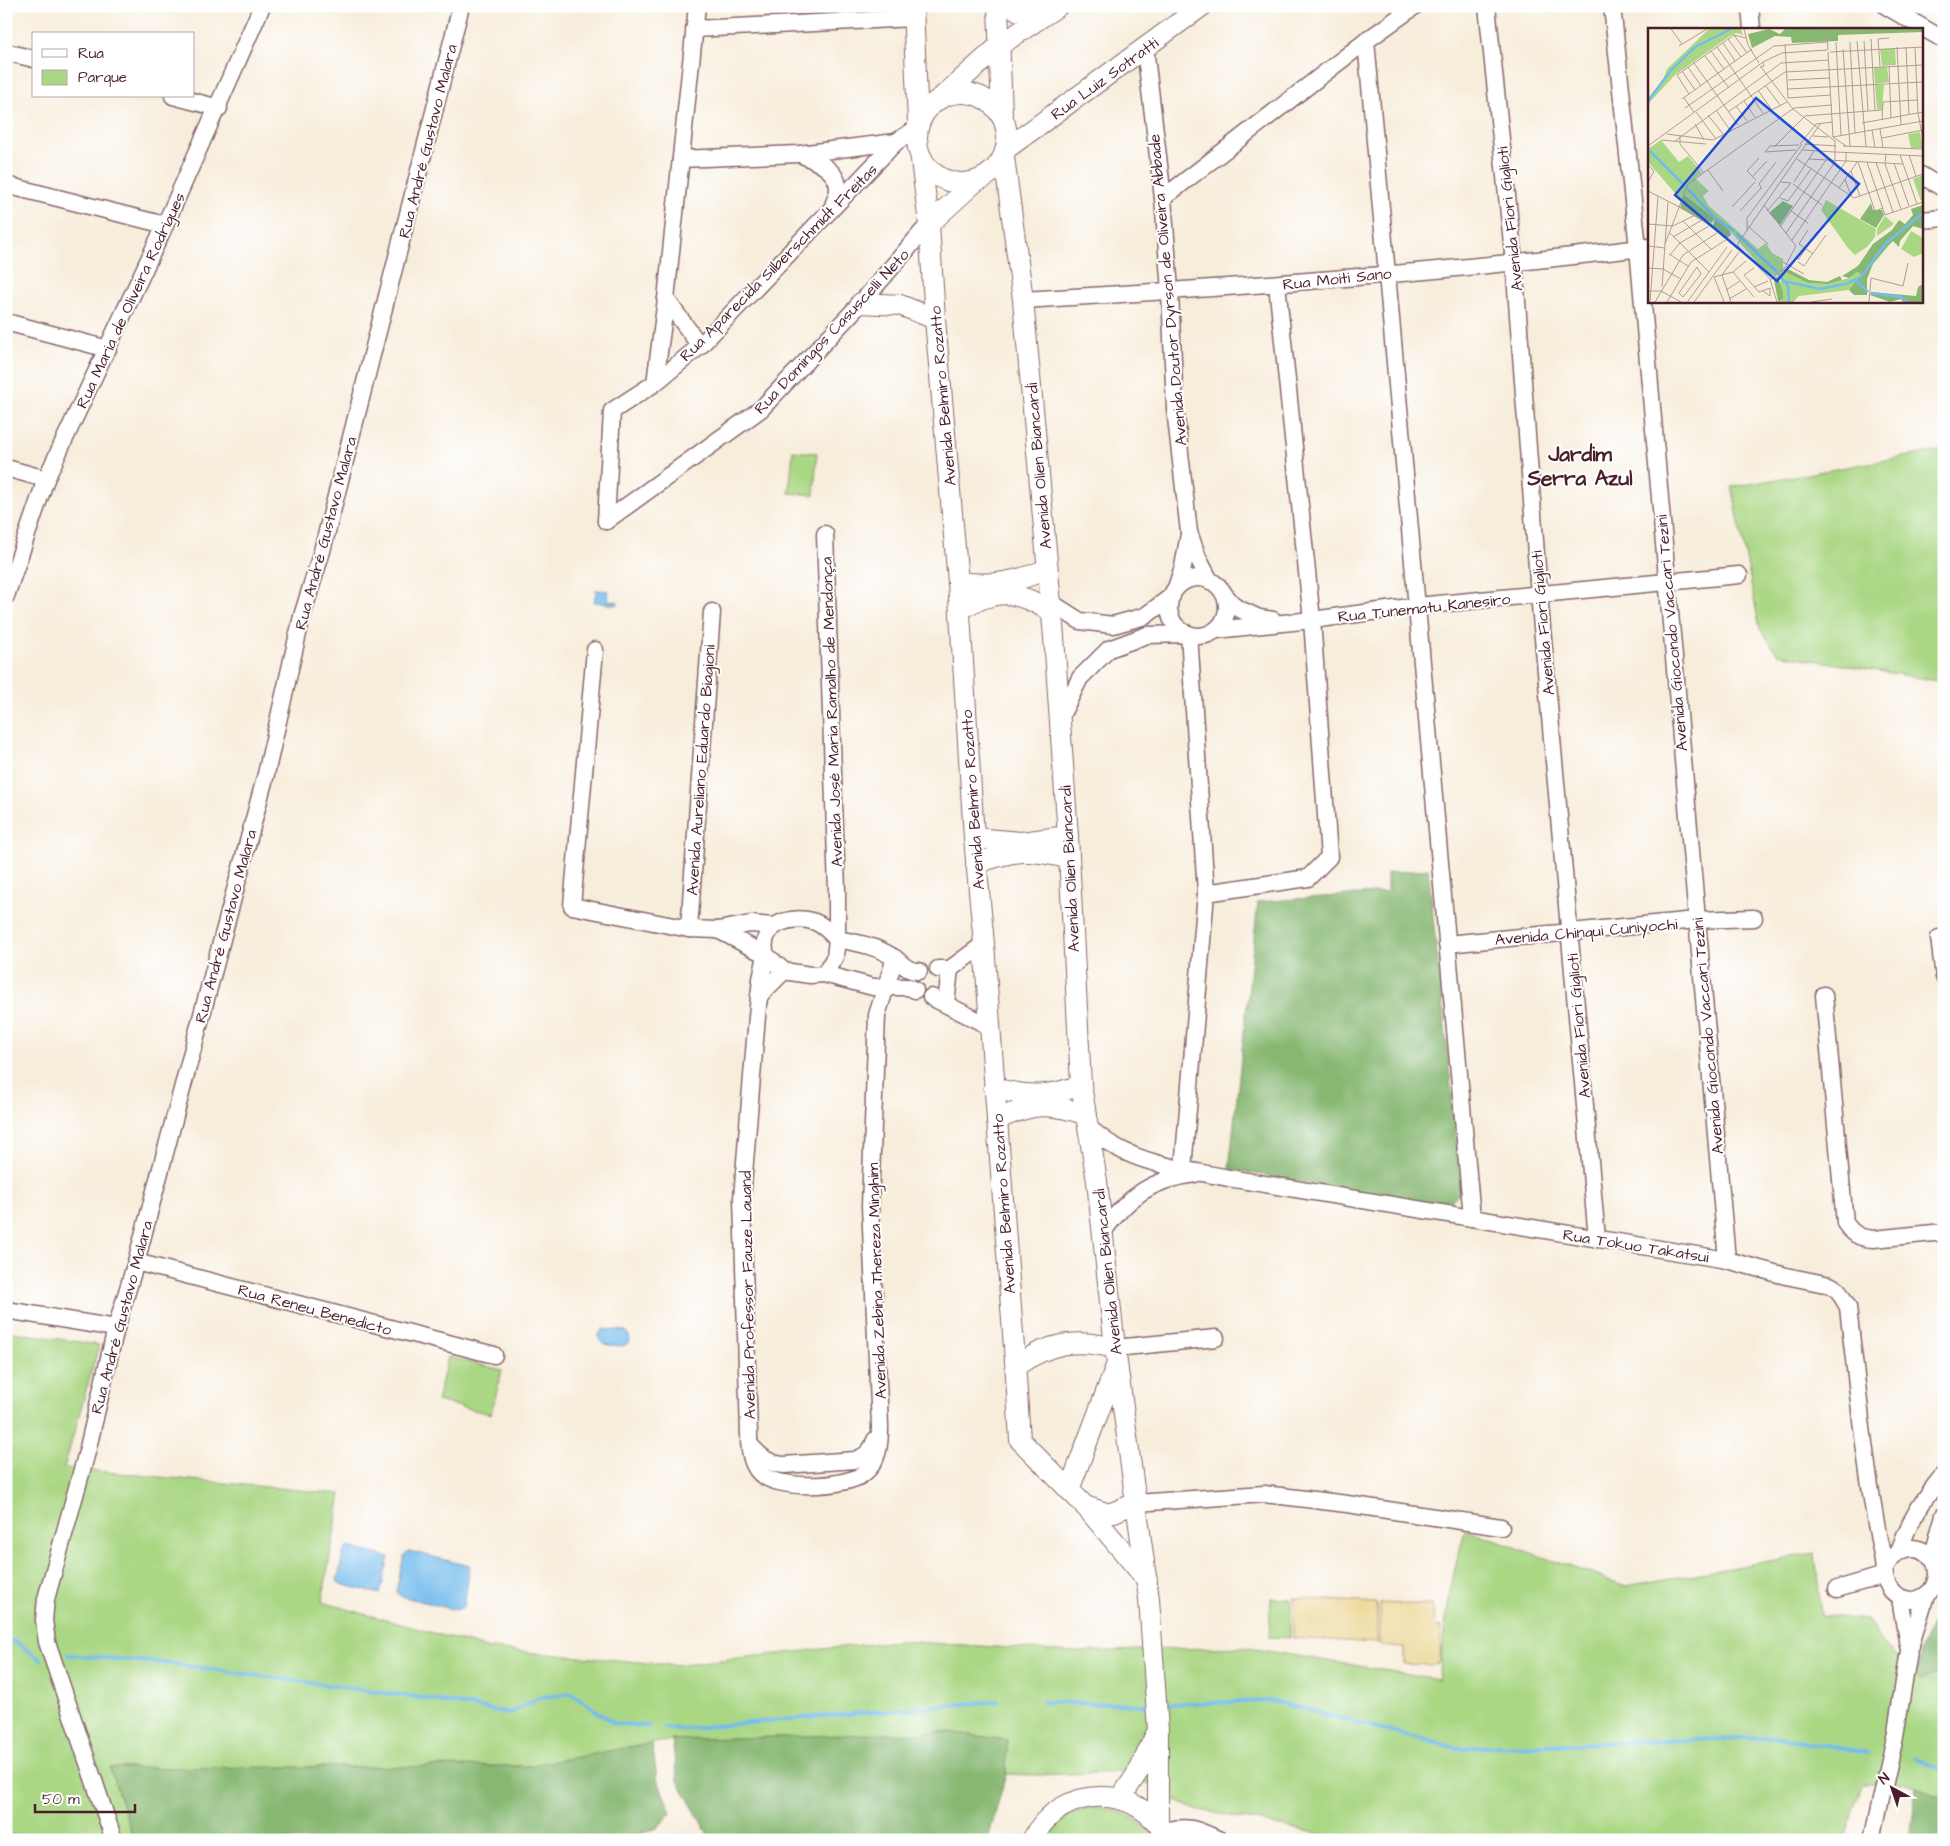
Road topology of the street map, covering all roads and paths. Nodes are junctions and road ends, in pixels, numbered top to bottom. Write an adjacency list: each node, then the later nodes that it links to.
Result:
1 (262, 6): 24 (street, Rua Maria de Oliveira Rodrigues)
2 (461, 6): 118 (street, Rua André Gustavo Malara)
3 (697, 6): 15 (street)
4 (998, 6): 18 (street)
5 (1012, 6): 12 (street)
6 (1202, 6): 19 (street, Rua Luiz Sotratti)
7 (1415, 6): 17 (street)
8 (1487, 6): 43 (street, Avenida Fiori Giglioti)
9 (1612, 6): 42 (street, Avenida Giocondo Vaccari Tezini)
10 (1750, 6): 14 (street)
11 (1886, 6): 16 (street)
12 (1052, 10): 18 (street)
13 (913, 12): 15 (street); 26 (street)
14 (1752, 28)
15 (694, 29): 30 (street)
16 (1944, 40)
17 (1366, 41): 36 (street); 44 (street)
18 (999, 46): 22 (street); 25 (street)
19 (1145, 48): 28 (street, Rua Luiz Sotratti); 36 (street, Avenida Doutor Dyrson de Oliveira Abbade)
20 (6, 52): 21 (street)
21 (32, 58)
22 (941, 97): 25 (street); 26 (street)
23 (180, 98): 24 (street)
24 (218, 108): 41 (street, Rua Maria de Oliveira Rodrigues)
25 (1002, 116): 28 (street)
26 (918, 126): 27 (street, Rua Aparecida Silberschmidt Freitas); 31 (street)
27 (896, 142): 29 (street); 37 (street, Rua Aparecida Silberschmidt Freitas)
28 (1005, 153): 33 (street); 48 (street, Avenida Olien Biancardi)
29 (800, 154): 30 (street); 37 (street)
30 (681, 159): 47 (street)
31 (921, 160): 33 (street); 40 (street, Avenida Belmiro Rozatto)
32 (1922, 177): 35 (street)
33 (975, 182): 40 (street)
34 (6, 185): 41 (street)
35 (1944, 189)
36 (1163, 198): 46 (street, Avenida Doutor Dyrson de Oliveira Abbade)
37 (832, 208): 52 (street, Rua Aparecida Silberschmidt Freitas)
38 (1944, 218): 39 (street)
39 (1922, 220)
40 (929, 224): 49 (street, Rua Domingos Casuscelli Neto); 50 (street, Avenida Belmiro Rozatto)
41 (165, 225): 53 (street, Rua Maria de Oliveira Rodrigues)
42 (1643, 247): 43 (street, Rua Moiti Sano); 64 (street, Avenida Giocondo Vaccari Tezini)
43 (1514, 262): 44 (street, Rua Moiti Sano); 67 (street, Avenida Fiori Giglioti)
44 (1387, 273): 45 (street, Rua Moiti Sano); 70 (street)
45 (1277, 284): 46 (street, Rua Moiti Sano); 73 (street)
46 (1170, 291): 48 (street, Rua Moiti Sano); 58 (street, Avenida Doutor Dyrson de Oliveira Abbade)
47 (666, 299): 52 (street); 54 (street)
48 (1024, 300): 60 (street, Avenida Olien Biancardi)
49 (861, 303): 50 (street); 55 (street, Rua Domingos Casuscelli Neto)
50 (935, 319): 63 (street, Avenida Belmiro Rozatto)
51 (6, 322): 53 (street)
52 (700, 346): 54 (street, Rua Aparecida Silberschmidt Freitas)
53 (108, 349): 57 (street, Rua Maria de Oliveira Rodrigues)
54 (655, 382): 55 (street, Rua Aparecida Silberschmidt Freitas)
55 (612, 411)
56 (6, 468): 57 (street)
57 (46, 479): 68 (street, Rua Maria de Oliveira Rodrigues)
58 (1189, 532): 62 (street, Avenida Doutor Dyrson de Oliveira Abbade); 65 (street, Avenida Doutor Dyrson de Oliveira Abbade)
59 (825, 534): 83 (street, Avenida José Maria Ramalho de Mendonça)
60 (1047, 569): 63 (street); 69 (street, Avenida Olien Biancardi)
61 (1739, 575): 64 (street, Rua Tunematu Kanesiro)
62 (1210, 580): 65 (street); 66 (street)
63 (958, 582): 71 (street, Avenida Belmiro Rozatto)
64 (1666, 582): 67 (street, Rua Tunematu Kanesiro); 86 (street, Avenida Giocondo Vaccari Tezini)
65 (1174, 592): 69 (street); 76 (street)
66 (1224, 594): 74 (street, Rua Tunematu Kanesiro); 75 (street)
67 (1539, 594): 70 (street, Rua Tunematu Kanesiro); 91 (street, Avenida Fiori Giglioti)
68 (6, 596)
69 (1050, 606): 71 (street); 78 (street, Avenida Olien Biancardi)
70 (1417, 606): 73 (street, Rua Tunematu Kanesiro); 95 (street)
71 (960, 609): 80 (street, Avenida Belmiro Rozatto)
72 (712, 612): 89 (street, Avenida Aureliano Eduardo Biagioni)
73 (1312, 620): 74 (street, Rua Tunematu Kanesiro); 84 (street)
74 (1287, 623): 75 (street, Rua Tunematu Kanesiro)
75 (1216, 630): 76 (street)
76 (1189, 634): 78 (street); 84 (street)
77 (595, 650): 89 (street)
78 (1060, 718): 79 (street, Avenida Olien Biancardi)
79 (1068, 836): 80 (street); 81 (street, Avenida Olien Biancardi)
80 (974, 838): 82 (street, Avenida Belmiro Rozatto)
81 (1069, 859): 82 (street); 107 (street, Avenida Olien Biancardi)
82 (976, 864): 94 (street, Avenida Belmiro Rozatto)
83 (837, 891): 87 (street, Avenida José Maria Ramalho de Mendonça); 93 (street, Avenida José Maria Ramalho de Mendonça)
84 (1206, 893): 111 (street)
85 (1754, 918): 86 (street, Avenida Chinqui Cuniyochi)
86 (1696, 920): 91 (street, Avenida Chinqui Cuniyochi); 117 (street, Avenida Giocondo Vaccari Tezini)
87 (817, 922): 88 (street); 93 (street)
88 (773, 926): 90 (street); 96 (street)
89 (689, 929): 90 (street)
90 (718, 930): 96 (street)
91 (1570, 932): 95 (street, Avenida Chinqui Cuniyochi); 116 (street, Avenida Fiori Giglioti)
92 (1939, 938): 101 (street)
93 (837, 939): 97 (street); 100 (street)
94 (984, 944): 106 (street, Avenida Belmiro Rozatto); 106 (street)
95 (1447, 944): 113 (street)
96 (766, 955): 98 (street); 105 (street, Avenida Professor Fauze Lauand)
97 (895, 958): 99 (street); 102 (street, Avenida Zebina Thereza Minghim)
98 (784, 971): 100 (street); 105 (street)
99 (919, 971)
100 (824, 974): 102 (street)
101 (1944, 977)
102 (887, 988): 103 (street); 125 (street, Avenida Zebina Thereza Minghim)
103 (915, 990)
104 (1824, 995): 115 (street)
105 (759, 996): 125 (street, Avenida Professor Fauze Lauand)
106 (989, 1026): 108 (street, Avenida Belmiro Rozatto)
107 (1081, 1085): 108 (street); 110 (street, Avenida Olien Biancardi)
108 (994, 1088): 109 (street, Avenida Belmiro Rozatto)
109 (997, 1120): 110 (street); 124 (street, Avenida Belmiro Rozatto)
110 (1088, 1121): 111 (street, Rua Tokuo Takatsui); 114 (street, Avenida Olien Biancardi)
111 (1183, 1169): 112 (street, Rua Tokuo Takatsui)
112 (1205, 1173): 113 (street, Rua Tokuo Takatsui); 114 (street, Rua Tokuo Takatsui)
113 (1472, 1218): 116 (street, Rua Tokuo Takatsui)
114 (1103, 1232): 123 (street, Avenida Olien Biancardi)
115 (1944, 1232)
116 (1597, 1239): 117 (street, Rua Tokuo Takatsui)
117 (1727, 1260): 131 (street, Rua Tokuo Takatsui)
118 (136, 1262): 120 (street, Rua André Gustavo Malara); 122 (street, Rua Reneu Benedicto)
119 (6, 1310): 120 (street)
120 (116, 1328): 145 (street, Rua André Gustavo Malara)
121 (1216, 1338): 123 (street)
122 (494, 1355)
123 (1116, 1356): 124 (street); 127 (street); 129 (street, Avenida Olien Biancardi)
124 (1016, 1366): 127 (street, Avenida Belmiro Rozatto)
125 (749, 1445)
126 (1944, 1474): 128 (street)
127 (1069, 1490): 130 (street)
128 (1921, 1502): 132 (street); 134 (street)
129 (1136, 1503): 130 (street); 133 (street); 137 (street, Avenida Olien Biancardi)
130 (1085, 1506): 137 (street)
131 (1873, 1515): 134 (street); 136 (street, Rua Tokuo Takatsui)
132 (1943, 1516): 135 (street)
133 (1501, 1527)
134 (1897, 1551): 135 (street); 136 (street)
135 (1937, 1562): 138 (street)
136 (1885, 1571): 139 (street); 139 (street)
137 (1147, 1580): 141 (street, Avenida Olien Biancardi)
138 (1933, 1591): 139 (street); 140 (street)
139 (1896, 1595): 140 (street)
140 (1909, 1650): 144 (street)
141 (1158, 1727): 142 (street, Avenida Olien Biancardi); 143 (street, Avenida Olien Biancardi)
142 (1120, 1799): 143 (street); 146 (street)
143 (1163, 1831): 147 (street)
144 (1871, 1836)
145 (114, 1840)
146 (1032, 1840)
147 (1220, 1840)

